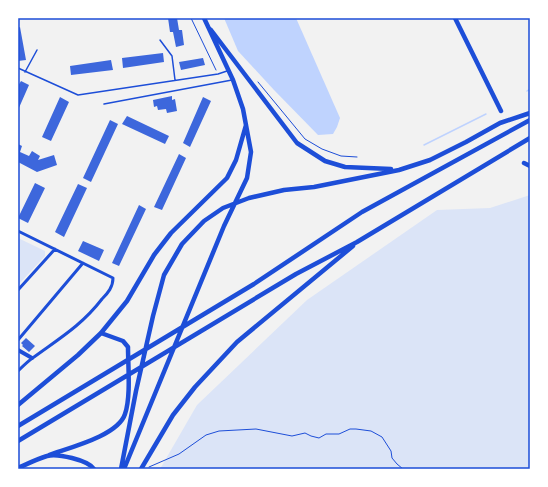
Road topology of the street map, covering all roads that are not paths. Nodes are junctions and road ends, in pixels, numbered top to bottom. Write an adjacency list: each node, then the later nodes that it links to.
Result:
1 (204, 18): 3 (main road)
2 (455, 18): 12 (main road)
3 (206, 24): 7 (main road); 19 (main road)
4 (160, 40): 9 (lane)
5 (37, 50): 8 (lane)
6 (18, 68): 8 (lane)
7 (229, 70): 9 (lane); 10 (main road)
8 (25, 72): 9 (lane)
9 (175, 80)
10 (233, 80): 11 (lane); 15 (main road)
11 (104, 104)
12 (501, 111)
13 (530, 113): 19 (main road)
14 (530, 120): 31 (main road)
15 (246, 123): 25 (main road); 36 (main road)
16 (530, 138): 21 (main road)
17 (524, 163): 18 (main road)
18 (530, 166)
19 (399, 170): 36 (main road)
20 (18, 231): 22 (street)
21 (357, 242): 32 (main road); 37 (main road)
22 (54, 249): 23 (street); 24 (street)
23 (83, 263): 26 (street); 28 (street)
24 (18, 290)
25 (101, 333): 30 (main road); 33 (main road)
26 (18, 340)
27 (18, 350): 28 (street)
28 (32, 358): 29 (street)
29 (18, 371)
30 (18, 405)
31 (18, 426)
32 (18, 441)
33 (49, 455): 34 (main road); 35 (main road)
34 (18, 468)
35 (94, 469)
36 (122, 469)
37 (141, 469)

